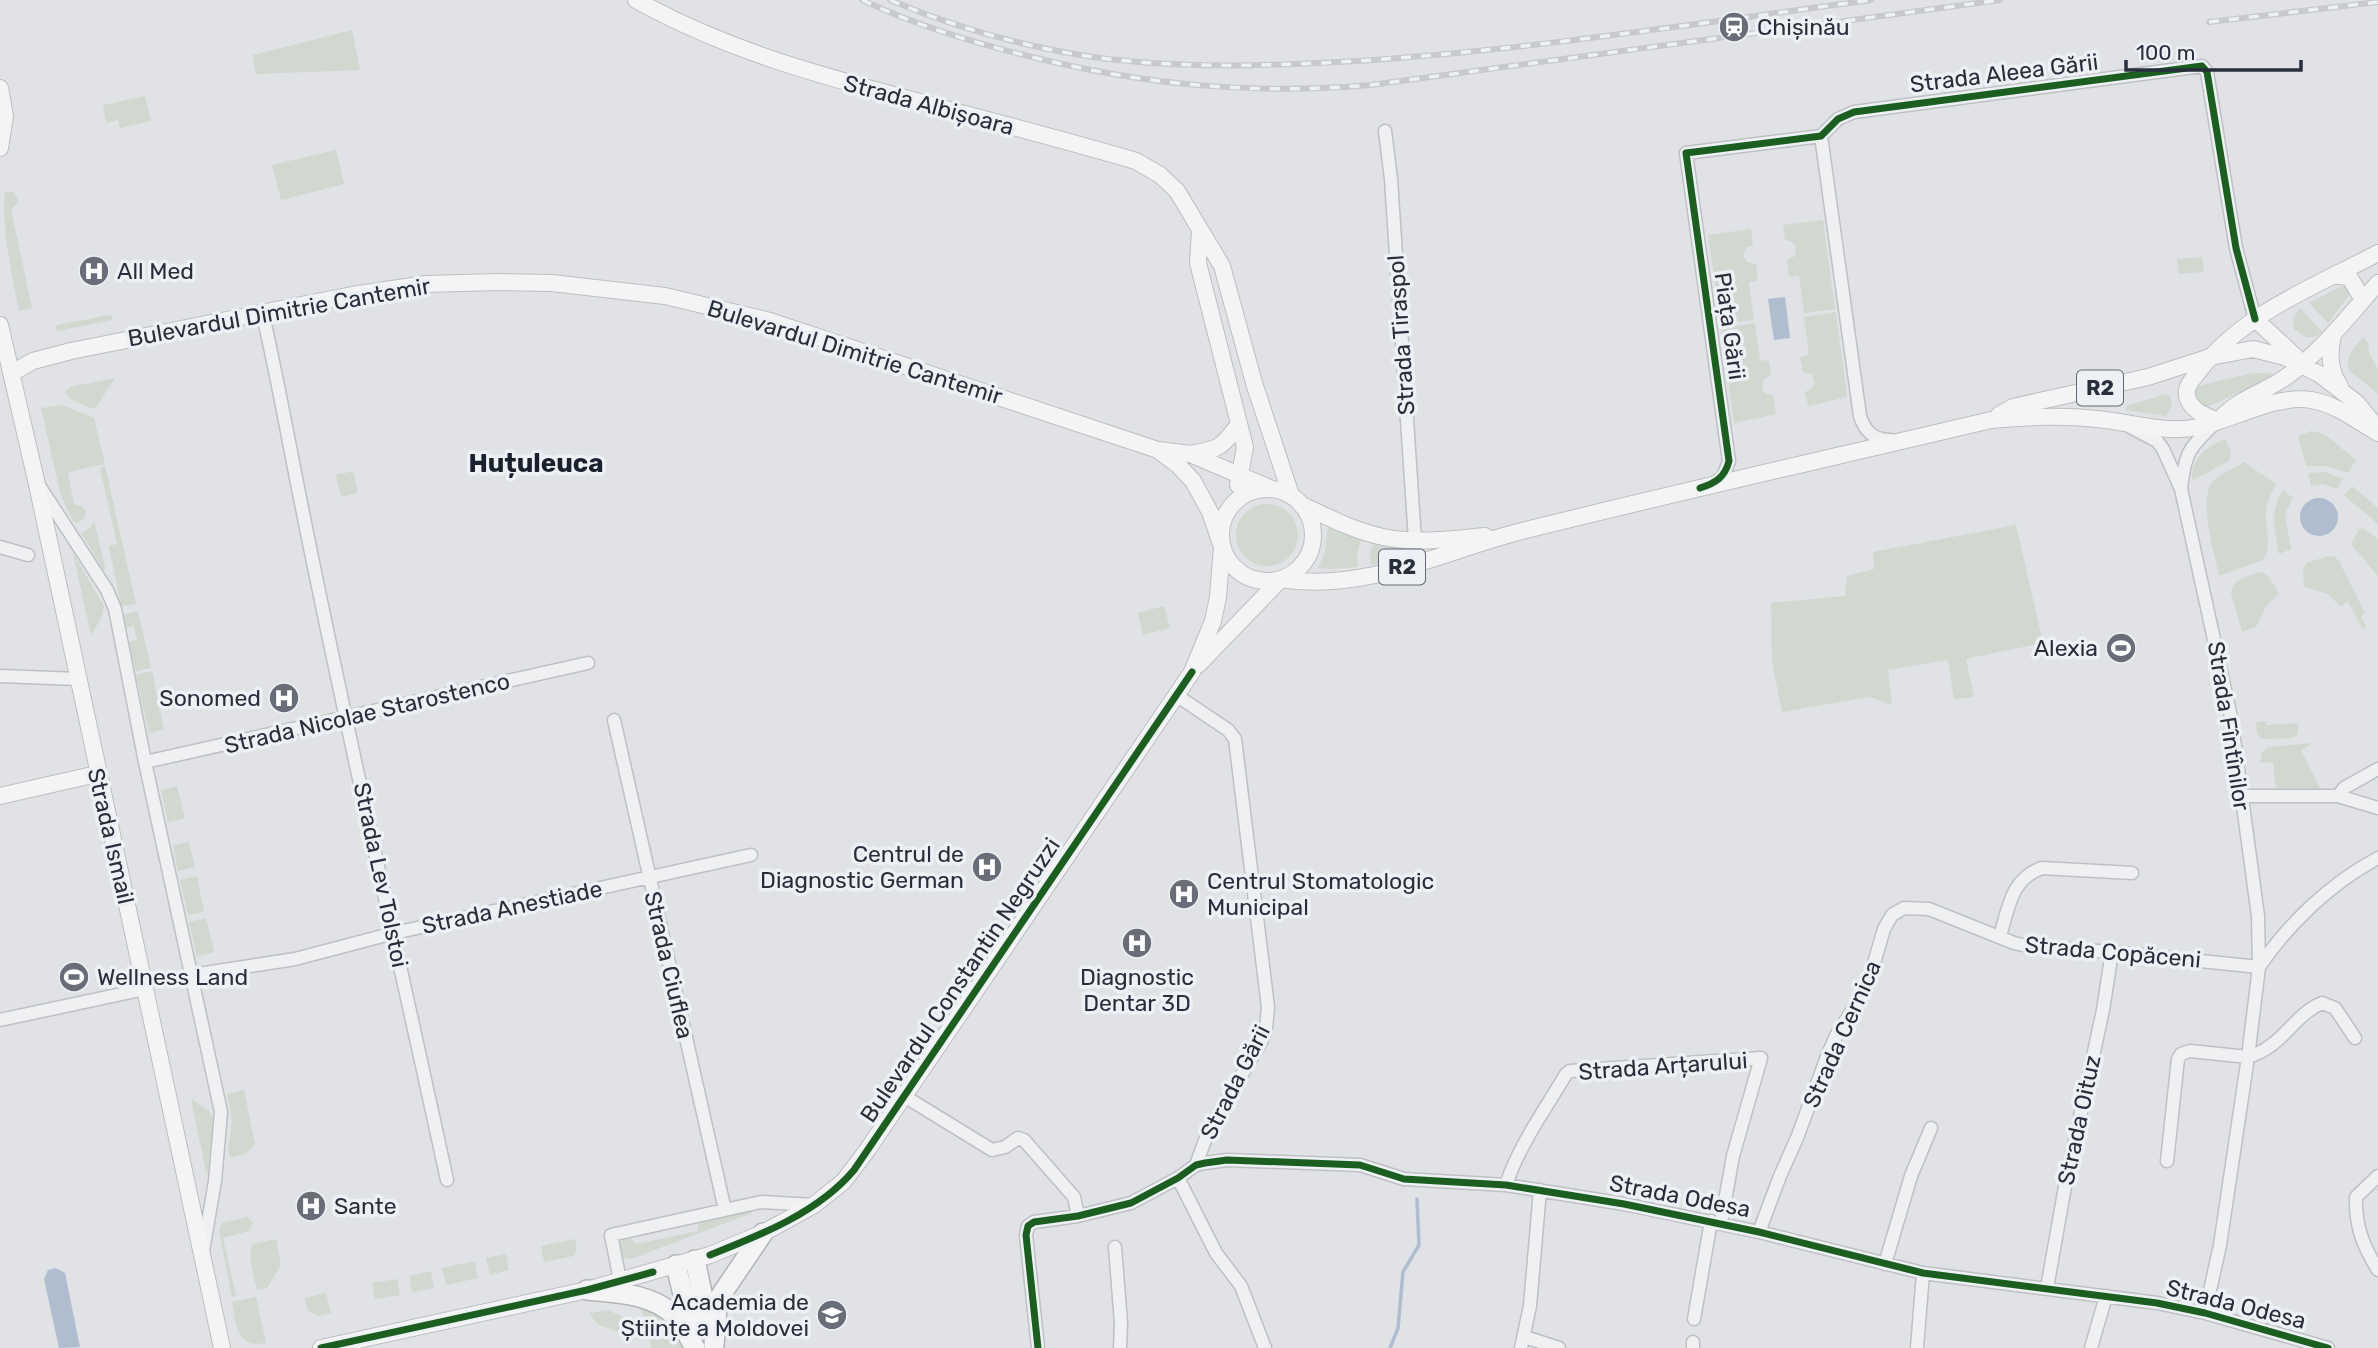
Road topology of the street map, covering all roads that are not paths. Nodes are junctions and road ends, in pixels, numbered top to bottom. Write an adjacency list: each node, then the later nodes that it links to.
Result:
1 (636, 0): 6 (main road, Strada Albișoara)
2 (0, 88): 5 (main road)
3 (1385, 131): 35 (street, Strada Tiraspol)
4 (1821, 136): 12 (street, Strada Aleea Gării); 24 (street); 29 (street, Piața Gării)
5 (0, 148)
6 (1200, 231): 22 (main road); 32 (main road, Strada Albișoara)
7 (2378, 253): 8 (main road, R2)
8 (2336, 275): 10 (main road); 12 (main road, R2)
9 (2378, 283): 10 (main road, R2)
10 (2363, 300): 14 (main road, R2)
11 (262, 311): 17 (main road, Bulevardul Dimitrie Cantemir); 25 (main road, Bulevardul Dimitrie Cantemir); 45 (street, Strada Lev Tolstoi)
12 (2255, 319): 15 (main road, R2); 16 (main road)
13 (0, 325): 17 (main road, Strada Ismail)
14 (2333, 335): 16 (main road, R2); 18 (main road)
15 (2210, 357): 16 (main road); 19 (main road, R2); 20 (main road)
16 (2302, 364): 18 (main road); 20 (main road, R2)
17 (6, 374): 28 (main road, Strada Ismail)
18 (2342, 390): 23 (main road)
19 (1991, 420): 21 (main road, R2); 24 (main road, R2)
20 (2217, 421): 21 (main road, R2); 23 (main road); 31 (street, Strada Fîntînilor)
21 (2122, 422): 31 (street, Strada Fîntînilor)
22 (1239, 424): 26 (main road); 27 (main road)
23 (2378, 431)
24 (1902, 441): 29 (main road, R2)
25 (1158, 450): 26 (main road, Bulevardul Dimitrie Cantemir); 37 (main road, Bulevardul Dimitrie Cantemir)
26 (1190, 454): 27 (main road, Bulevardul Dimitrie Cantemir)
27 (1240, 475): 30 (main road, Bulevardul Dimitrie Cantemir); 33 (main road)
28 (36, 480): 43 (main road, Strada Ismail); 47 (street)
29 (1700, 488): 34 (main road, R2)
30 (1272, 489): 32 (main road); 33 (main road)
31 (2181, 489): 51 (street, Strada Fîntînilor)
32 (1296, 500): 35 (main road, R2); 39 (main road)
33 (1233, 503): 37 (main road)
34 (1519, 532): 35 (main road, R2); 39 (main road, R2)
35 (1415, 540)
36 (0, 547): 38 (street)
37 (1222, 547): 39 (main road); 41 (main road, Bulevardul Constantin Negruzzi)
38 (28, 555)
39 (1281, 579): 41 (main road, Bulevardul Constantin Negruzzi)
40 (588, 663): 45 (street, Strada Nicolae Starostenco)
41 (1192, 672): 44 (main road, Bulevardul Constantin Negruzzi)
42 (0, 676): 43 (street)
43 (78, 679): 49 (main road, Strada Ismail)
44 (1176, 695): 68 (main road, Bulevardul Constantin Negruzzi); 71 (street, Strada Gării)
45 (346, 717): 47 (street, Strada Nicolae Starostenco); 59 (street, Strada Lev Tolstoi)
46 (614, 720): 57 (street, Strada Ciuflea)
47 (145, 762): 63 (street)
48 (2378, 769): 52 (street)
49 (97, 774): 50 (main road); 64 (main road, Strada Ismail)
50 (0, 796)
51 (2241, 796): 52 (street); 62 (street, Strada Fîntînilor)
52 (2338, 796): 53 (street)
53 (2378, 808)
54 (751, 855): 57 (street, Strada Anestiade)
55 (2378, 858): 62 (street)
56 (2132, 873): 60 (street)
57 (649, 876): 59 (street, Strada Anestiade); 78 (street, Strada Ciuflea)
58 (1892, 915): 60 (street, Strada Copăceni); 81 (street, Strada Cernica)
59 (394, 933): 63 (street, Strada Anestiade); 74 (street, Strada Lev Tolstoi)
60 (2000, 936): 61 (street, Strada Copăceni)
61 (2112, 952): 62 (street, Strada Copăceni); 90 (street, Strada Oituz)
62 (2259, 967): 67 (street, Strada Fîntînilor)
63 (192, 975): 84 (street)
64 (145, 989): 65 (street); 84 (main road, Strada Ismail)
65 (0, 1020)
66 (2355, 1038): 67 (street)
67 (2248, 1058): 70 (street); 93 (street, Strada Fîntînilor)
68 (904, 1096): 77 (main road, Bulevardul Constantin Negruzzi); 79 (street)
69 (1931, 1128): 86 (street)
70 (2167, 1161)
71 (1196, 1165): 73 (street, Strada Odesa); 75 (street, Strada Odesa)
72 (2378, 1176): 87 (street)
73 (1178, 1178): 79 (street, Strada Odesa); 101 (street)
74 (447, 1180)
75 (1506, 1185): 76 (street, Strada Odesa); 80 (street, Strada Arțarului)
76 (1539, 1190): 80 (street, Strada Odesa); 95 (street)
77 (814, 1205): 78 (street); 82 (main road, Bulevardul Constantin Negruzzi)
78 (725, 1210): 89 (street)
79 (1078, 1216): 99 (street, Strada Odesa)
80 (1716, 1222): 81 (street, Strada Odesa); 94 (street)
81 (1759, 1232): 86 (street, Strada Odesa)
82 (763, 1233): 85 (main road, Bulevardul Constantin Negruzzi); 96 (highway)
83 (1115, 1247): 100 (street)
84 (202, 1254): 97 (main road, Strada Ismail)
85 (685, 1263): 89 (main road, Bulevardul Constantin Negruzzi); 96 (highway)
86 (1885, 1264): 88 (street, Strada Odesa)
87 (2378, 1270)
88 (1923, 1273): 90 (street, Strada Odesa); 103 (street)
89 (620, 1280): 91 (main road, Bulevardul Constantin Negruzzi)
90 (2048, 1288): 92 (street, Strada Odesa)
91 (587, 1290): 96 (highway); 98 (main road, Bulevardul Constantin Negruzzi)
92 (2106, 1296): 93 (street, Strada Odesa); 104 (street)
93 (2205, 1313): 105 (street, Strada Odesa)
94 (1694, 1319)
95 (1523, 1342): 102 (street)
96 (705, 1347)
97 (222, 1348)
98 (321, 1348)
99 (1038, 1348)
100 (1120, 1348)
101 (1265, 1348)
102 (1559, 1348)
103 (1917, 1348)
104 (2091, 1348)
105 (2328, 1348)

